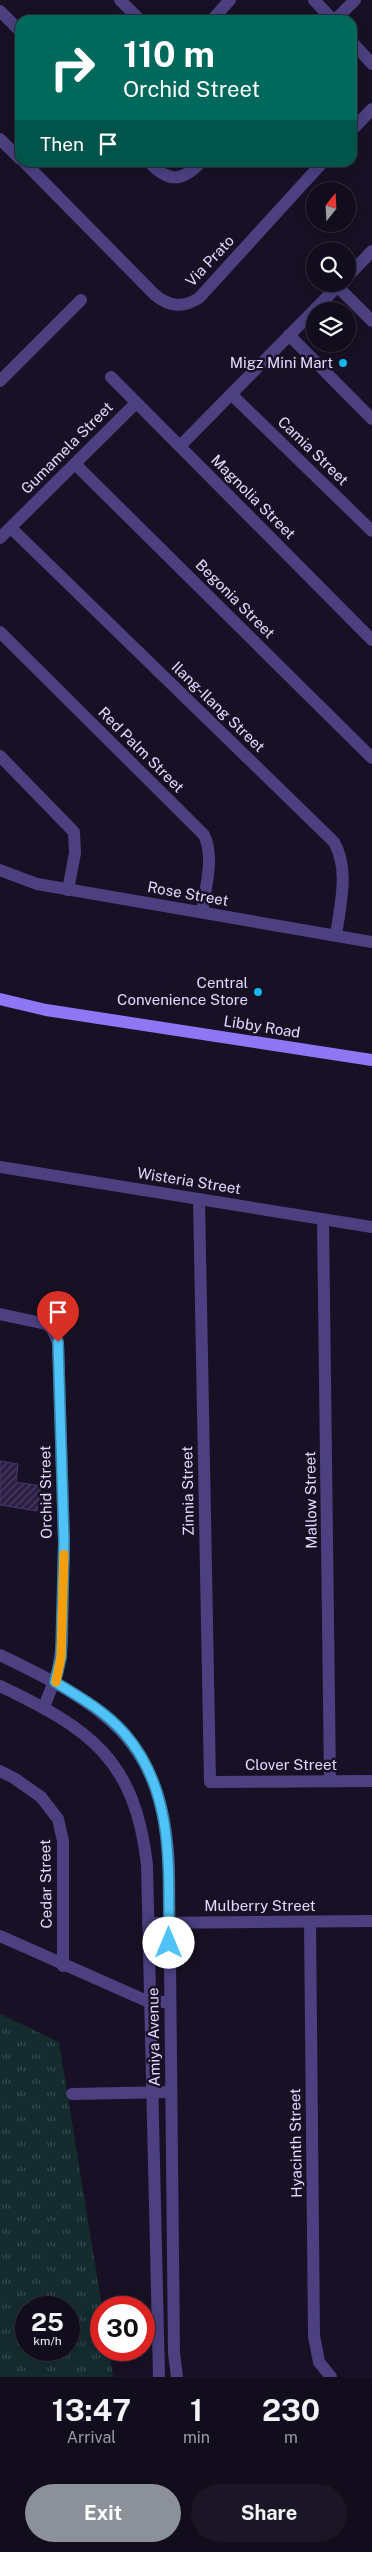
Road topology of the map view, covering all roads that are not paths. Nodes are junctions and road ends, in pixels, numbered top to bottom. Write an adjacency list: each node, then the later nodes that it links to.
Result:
1 (120, 0): 6 (street)
2 (230, 0): 7 (street)
3 (314, 0): 8 (street)
4 (354, 0): 9 (street)
5 (0, 11): 10 (street)
6 (135, 15)
7 (216, 15)
8 (329, 15)
9 (339, 15)
10 (15, 26)
11 (357, 48): 12 (street)
12 (372, 64)
13 (372, 109): 14 (street)
14 (357, 125)
15 (0, 139): 16 (street)
16 (15, 154)
17 (29, 167): 20 (street, Via Prato)
18 (154, 167): 19 (street)
19 (196, 167)
20 (318, 167)
21 (372, 251): 22 (street)
22 (356, 268)
23 (332, 292): 27 (street)
24 (345, 292): 26 (street)
25 (81, 300): 29 (street)
26 (372, 321)
27 (289, 335): 30 (street); 32 (street)
28 (111, 377): 31 (street, Magnolia Street)
29 (0, 381)
30 (231, 394): 33 (street); 36 (street, Camia Street)
31 (136, 402): 33 (street, Magnolia Street); 34 (street, Gumamela Street)
32 (372, 418)
33 (180, 446): 39 (street, Magnolia Street)
34 (75, 464): 35 (street, Gumamela Street); 41 (street, Begonia Street)
35 (11, 528): 37 (street, Gumamela Street); 45 (street, Ilang-Ilang Street)
36 (372, 531)
37 (0, 538)
38 (0, 632): 44 (street, Red Palm Street)
39 (372, 640)
40 (0, 756): 43 (street)
41 (372, 758)
42 (0, 870): 43 (street, Rose Street)
43 (68, 890): 44 (street, Rose Street)
44 (202, 912): 45 (street, Rose Street)
45 (336, 936): 46 (street, Rose Street)
46 (372, 942)
47 (0, 999): 48 (main road, Libby Road)
48 (372, 1060)
49 (0, 1167): 50 (street, Wisteria Street)
50 (200, 1200): 51 (street, Wisteria Street); 63 (street, Zinnia Street)
51 (323, 1219): 52 (street, Wisteria Street); 61 (street, Mallow Street)
52 (372, 1227)
53 (0, 1314): 55 (street)
54 (64, 1319): 55 (street)
55 (52, 1329): 57 (street, Orchid Street)
56 (0, 1656): 57 (street, Amiya Avenue)
57 (55, 1682): 59 (street, Orchid Street); 67 (street, Amiya Avenue)
58 (0, 1686): 59 (street, Amiya Avenue)
59 (44, 1707): 66 (street, Amiya Avenue)
60 (0, 1771): 69 (street, Cedar Street)
61 (330, 1781): 62 (street, Clover Street); 63 (street, Clover Street)
62 (372, 1781)
63 (210, 1782)
64 (310, 1922): 65 (street, Mulberry Street); 67 (street, Mulberry Street); 77 (street, Hyacinth Street)
65 (372, 1922)
66 (148, 1923): 67 (street, Mulberry Street); 70 (street, Amiya Avenue)
67 (169, 1923): 71 (street, Amiya Avenue)
68 (0, 1936): 69 (street)
69 (63, 1966): 70 (street)
70 (149, 2002): 71 (street); 72 (street, Amiya Avenue)
71 (169, 2002): 73 (street, Amiya Avenue)
72 (151, 2092): 73 (street); 74 (street); 75 (street, Amiya Avenue)
73 (171, 2092): 76 (street, Amiya Avenue)
74 (72, 2094)
75 (159, 2377)
76 (177, 2377)
77 (332, 2377)

